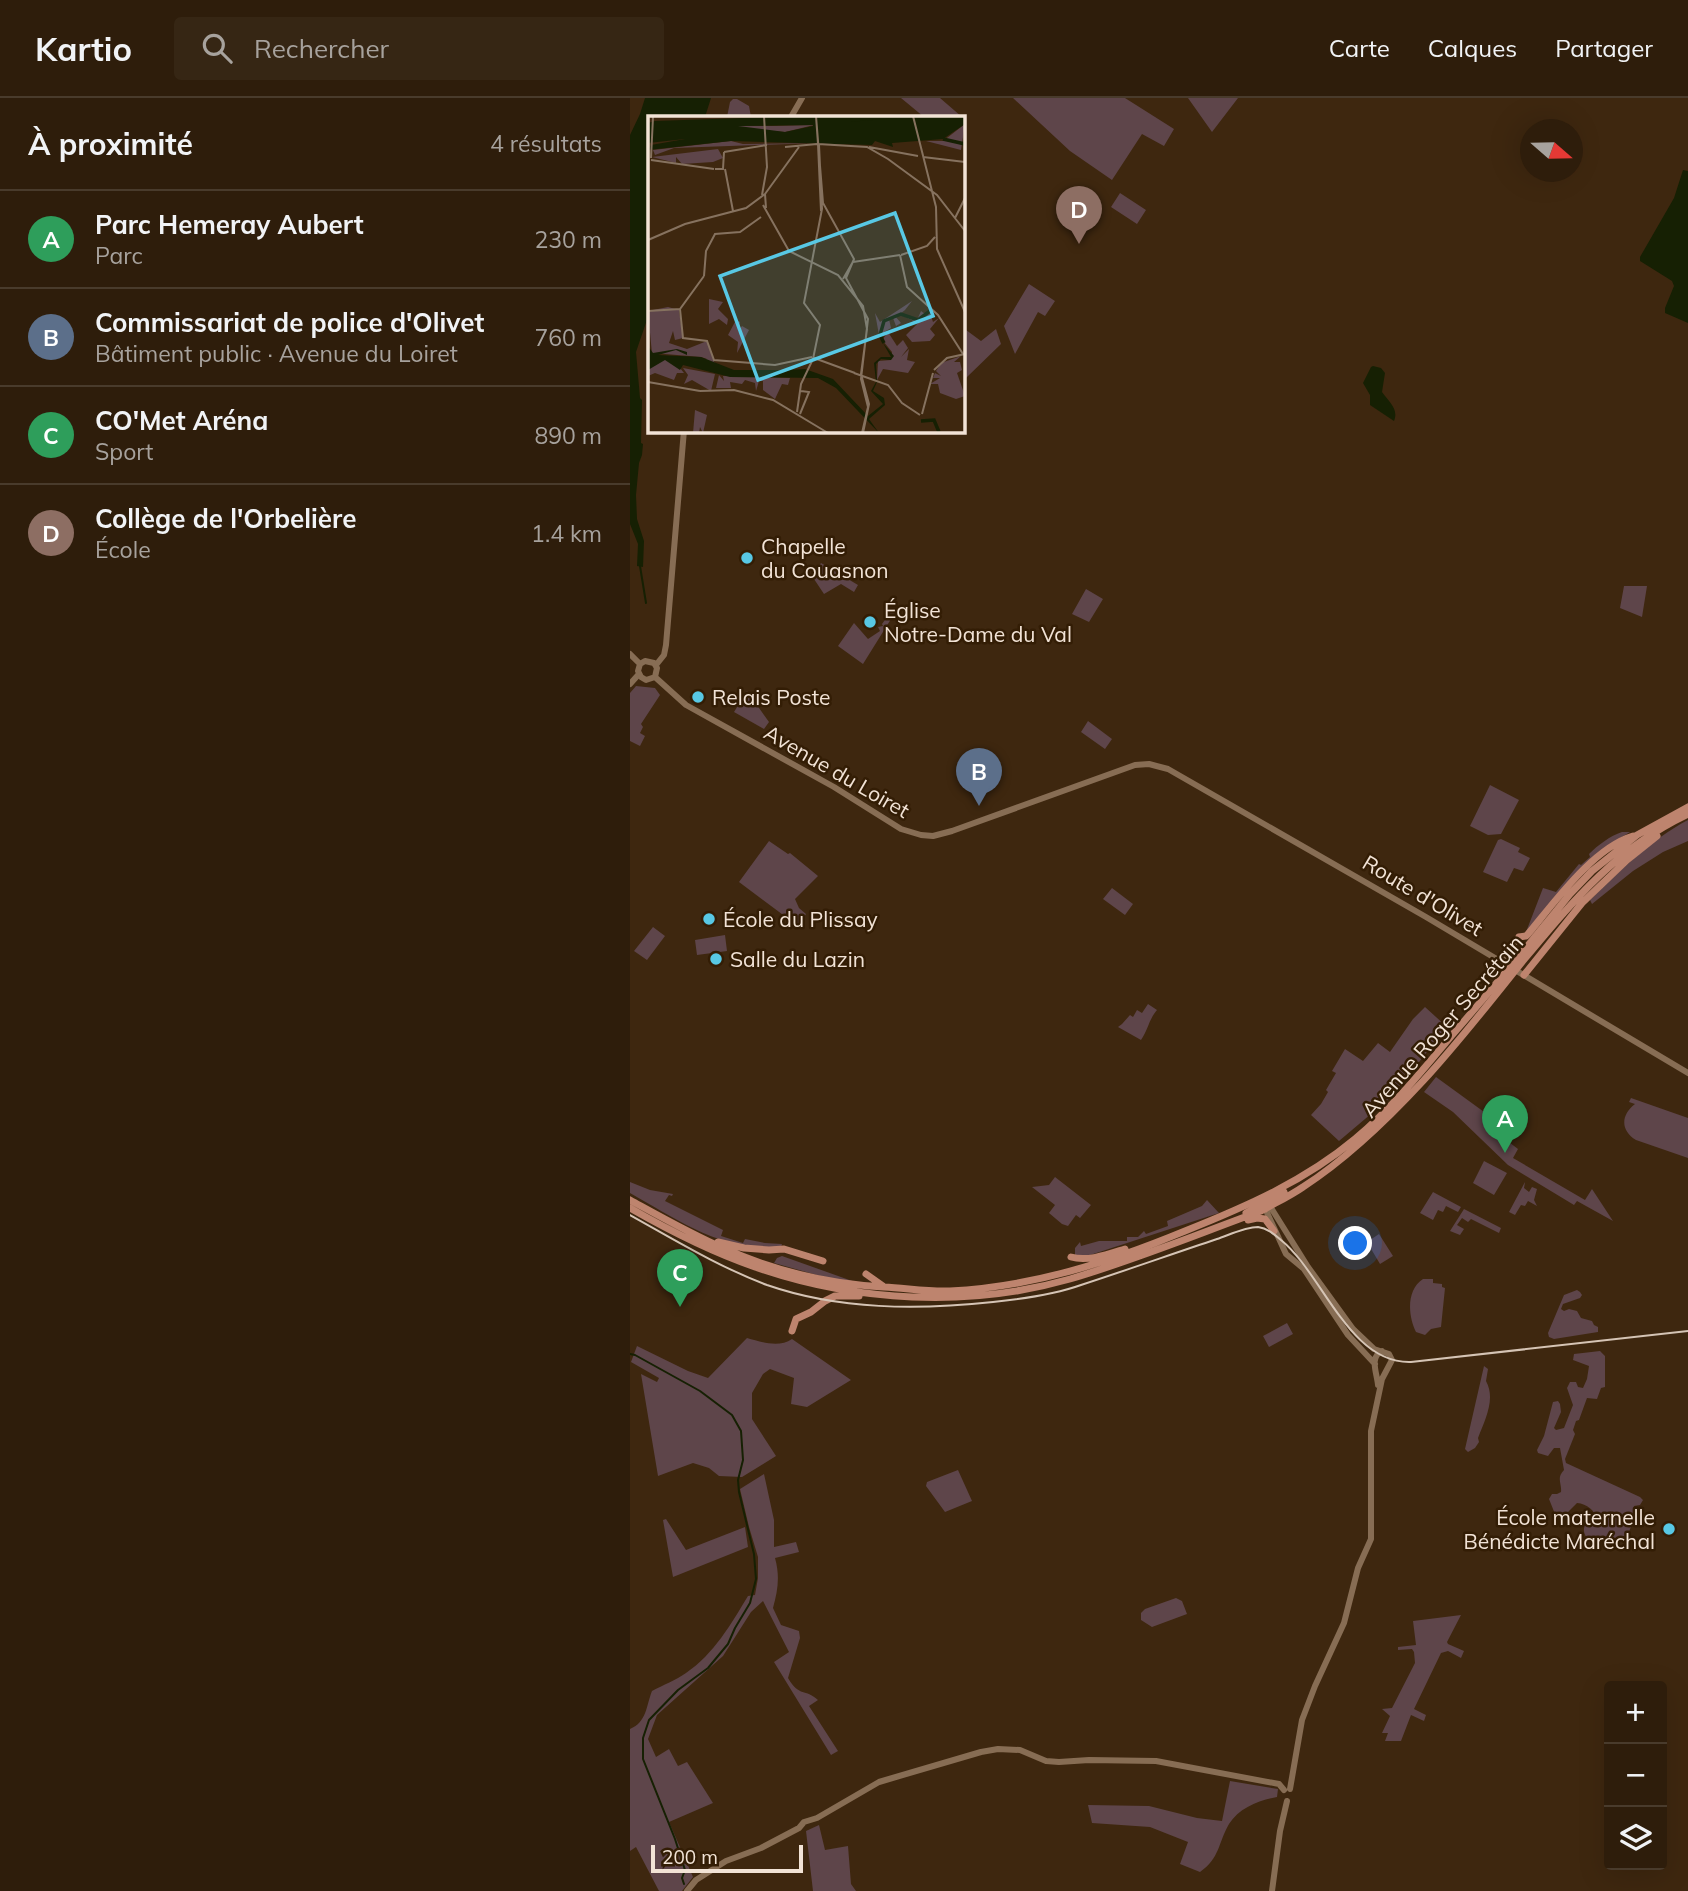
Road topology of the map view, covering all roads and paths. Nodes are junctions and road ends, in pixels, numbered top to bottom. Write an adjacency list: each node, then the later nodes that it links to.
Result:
1 (802, 98): 2 (street)
2 (792, 116)
3 (684, 432): 6 (street)
4 (630, 654): 5 (street)
5 (640, 664): 6 (street); 7 (street)
6 (656, 665): 8 (street)
7 (639, 674): 8 (street); 9 (street)
8 (654, 677): 14 (street, Avenue du Loiret)
9 (630, 684)
10 (1688, 807): 13 (main road, Avenue Roger Secrétain)
11 (1688, 814): 12 (main road, Avenue Roger Secrétain)
12 (1676, 820): 16 (main road, Avenue Roger Secrétain); 18 (main road)
13 (1637, 835): 15 (main road); 16 (main road, Avenue Roger Secrétain)
14 (1321, 856): 17 (street, Route d'Olivet)
15 (1519, 937): 17 (street)
16 (1536, 940): 19 (main road, Avenue Roger Secrétain)
17 (1501, 962): 18 (street, Route d'Olivet)
18 (1524, 975): 20 (street, Route d'Olivet)
19 (1496, 990): 22 (main road, Avenue Roger Secrétain); 22 (main road, Avenue Roger Secrétain)
20 (1688, 1073)
21 (630, 1200): 30 (main road); 31 (main road, Avenue Roger Secrétain)
22 (1266, 1203): 24 (main road, Avenue Roger Secrétain); 25 (street); 27 (street)
23 (630, 1208): 31 (main road, Avenue Roger Secrétain)
24 (1217, 1223): 26 (main road, Avenue Roger Secrétain); 29 (main road); 35 (main road, Avenue Roger Secrétain)
25 (1274, 1231): 26 (main road); 28 (street)
26 (1187, 1238): 35 (main road, Avenue Roger Secrétain)
27 (1294, 1245): 28 (street); 38 (street)
28 (1286, 1254): 39 (street)
29 (1071, 1257)
30 (823, 1261)
31 (757, 1264): 32 (main road, Avenue Roger Secrétain)
32 (776, 1271): 34 (main road, Avenue Roger Secrétain); 36 (main road, Avenue Roger Secrétain)
33 (866, 1274): 34 (main road)
34 (887, 1287): 35 (main road, Avenue Roger Secrétain)
35 (1002, 1289): 36 (main road, Avenue Roger Secrétain)
36 (929, 1297): 37 (main road)
37 (792, 1331)
38 (1384, 1351): 39 (street); 40 (street)
39 (1375, 1365): 40 (street); 41 (street)
40 (1387, 1369): 41 (street)
41 (1379, 1388): 42 (street)
42 (1287, 1790): 43 (street); 44 (street)
43 (687, 1891)
44 (1272, 1891)

